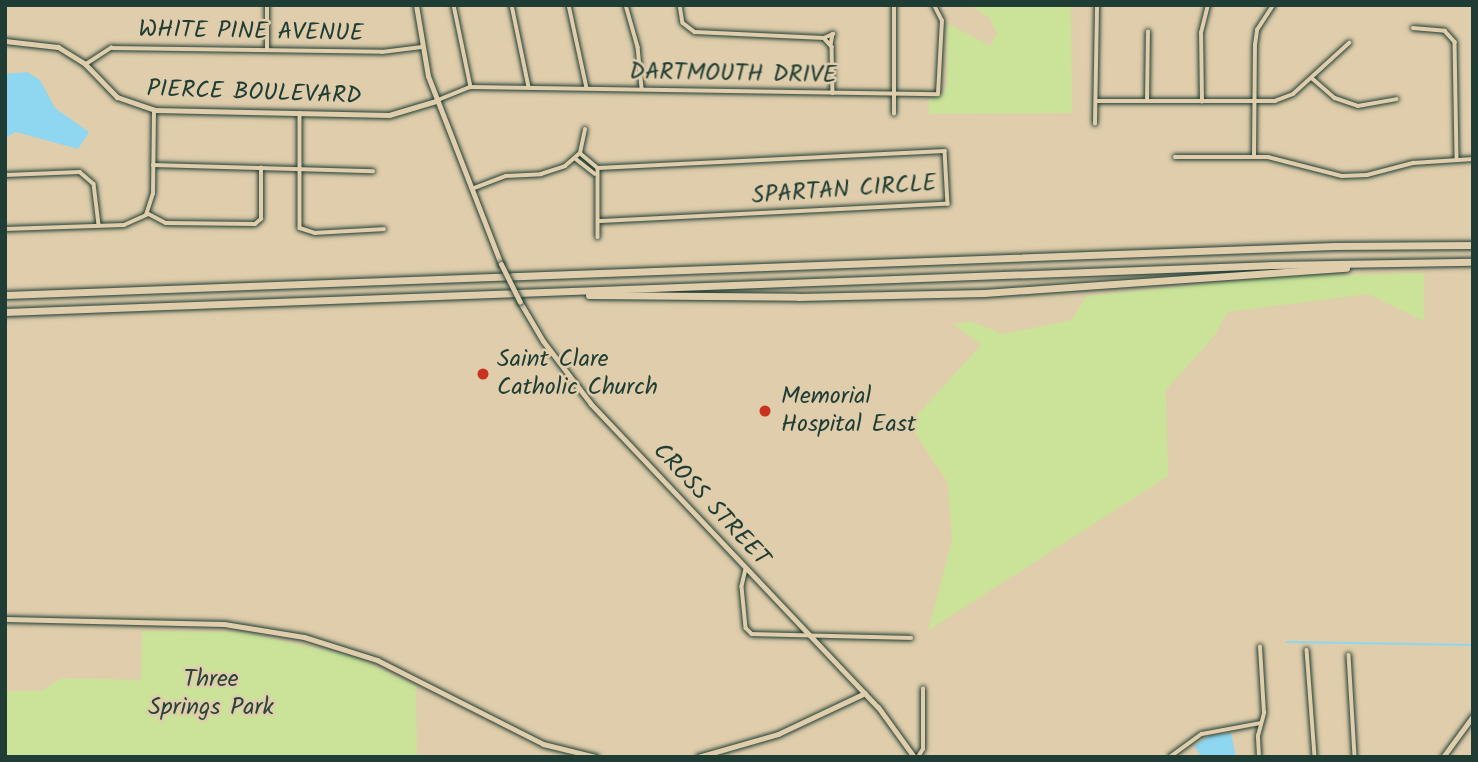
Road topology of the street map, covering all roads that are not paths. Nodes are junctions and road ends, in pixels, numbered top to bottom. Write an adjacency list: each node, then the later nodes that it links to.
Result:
1 (267, 5): 20 (street)
2 (416, 5): 19 (main road, CROSS STREET)
3 (454, 5): 23 (street)
4 (512, 5): 24 (street)
5 (569, 5): 25 (street)
6 (625, 5): 26 (street)
7 (680, 5): 15 (street)
8 (894, 5): 28 (street)
9 (933, 5): 28 (street, DARTMOUTH DRIVE)
10 (1097, 5): 31 (street)
11 (1208, 5): 33 (street)
12 (1273, 5): 34 (street)
13 (1413, 29): 44 (street)
14 (1148, 32): 32 (street)
15 (824, 38): 18 (street); 18 (street)
16 (5, 41): 21 (main road, PIERCE BOULEVARD)
17 (1349, 43): 22 (street)
18 (831, 45): 27 (street)
19 (422, 47): 20 (street, WHITE PINE AVENUE); 30 (main road, CROSS STREET)
20 (267, 50): 21 (street, WHITE PINE AVENUE)
21 (85, 64): 35 (main road, PIERCE BOULEVARD)
22 (1312, 78): 29 (street); 34 (street)
23 (471, 87): 24 (street, DARTMOUTH DRIVE); 30 (street, DARTMOUTH DRIVE)
24 (529, 87): 25 (street, DARTMOUTH DRIVE)
25 (587, 88): 26 (street, DARTMOUTH DRIVE)
26 (642, 89): 27 (street, DARTMOUTH DRIVE)
27 (833, 93): 28 (street, DARTMOUTH DRIVE)
28 (894, 94): 37 (street)
29 (1396, 99)
30 (436, 101): 36 (main road, PIERCE BOULEVARD); 53 (main road, CROSS STREET)
31 (1096, 101): 32 (street); 38 (street)
32 (1147, 101): 33 (street)
33 (1202, 102): 34 (street)
34 (1255, 102): 41 (street)
35 (154, 110): 36 (main road, PIERCE BOULEVARD); 46 (street)
36 (300, 113): 49 (street)
37 (894, 114)
38 (1095, 124)
39 (586, 130): 40 (street)
40 (580, 153): 43 (street); 48 (street)
41 (1254, 156): 42 (street); 44 (street)
42 (1175, 157)
43 (576, 159): 51 (street); 53 (street)
44 (1457, 159): 45 (street)
45 (1473, 159)
46 (153, 165): 47 (street); 54 (street)
47 (261, 168): 49 (street); 54 (street)
48 (598, 168): 51 (street); 55 (street, SPARTAN CIRCLE)
49 (300, 169): 50 (street); 58 (street)
50 (373, 171)
51 (595, 174): 55 (street)
52 (5, 175): 56 (street)
53 (471, 190): 66 (main road, CROSS STREET, bridge)
54 (147, 213): 56 (street)
55 (598, 222): 59 (street)
56 (99, 225): 57 (street)
57 (5, 229)
58 (384, 229)
59 (598, 237)
60 (1473, 246): 64 (highway)
61 (1424, 262): 62 (highway); 63 (highway); 63 (highway)
62 (1473, 262)
63 (550, 292): 65 (highway)
64 (5, 295)
65 (5, 312)
66 (746, 569): 68 (main road, CROSS STREET); 68 (street)
67 (5, 619): 77 (main road)
68 (811, 636): 69 (street); 74 (main road, CROSS STREET)
69 (911, 638)
70 (1260, 647): 76 (street)
71 (1307, 650): 82 (street)
72 (1349, 655): 83 (street)
73 (923, 689): 79 (street)
74 (865, 693): 78 (main road); 79 (main road, CROSS STREET)
75 (1473, 716): 84 (main road)
76 (1261, 723): 80 (street); 81 (street)
77 (596, 757)
78 (698, 757)
79 (916, 757)
80 (1170, 757)
81 (1259, 757)
82 (1315, 757)
83 (1355, 757)
84 (1443, 757)

